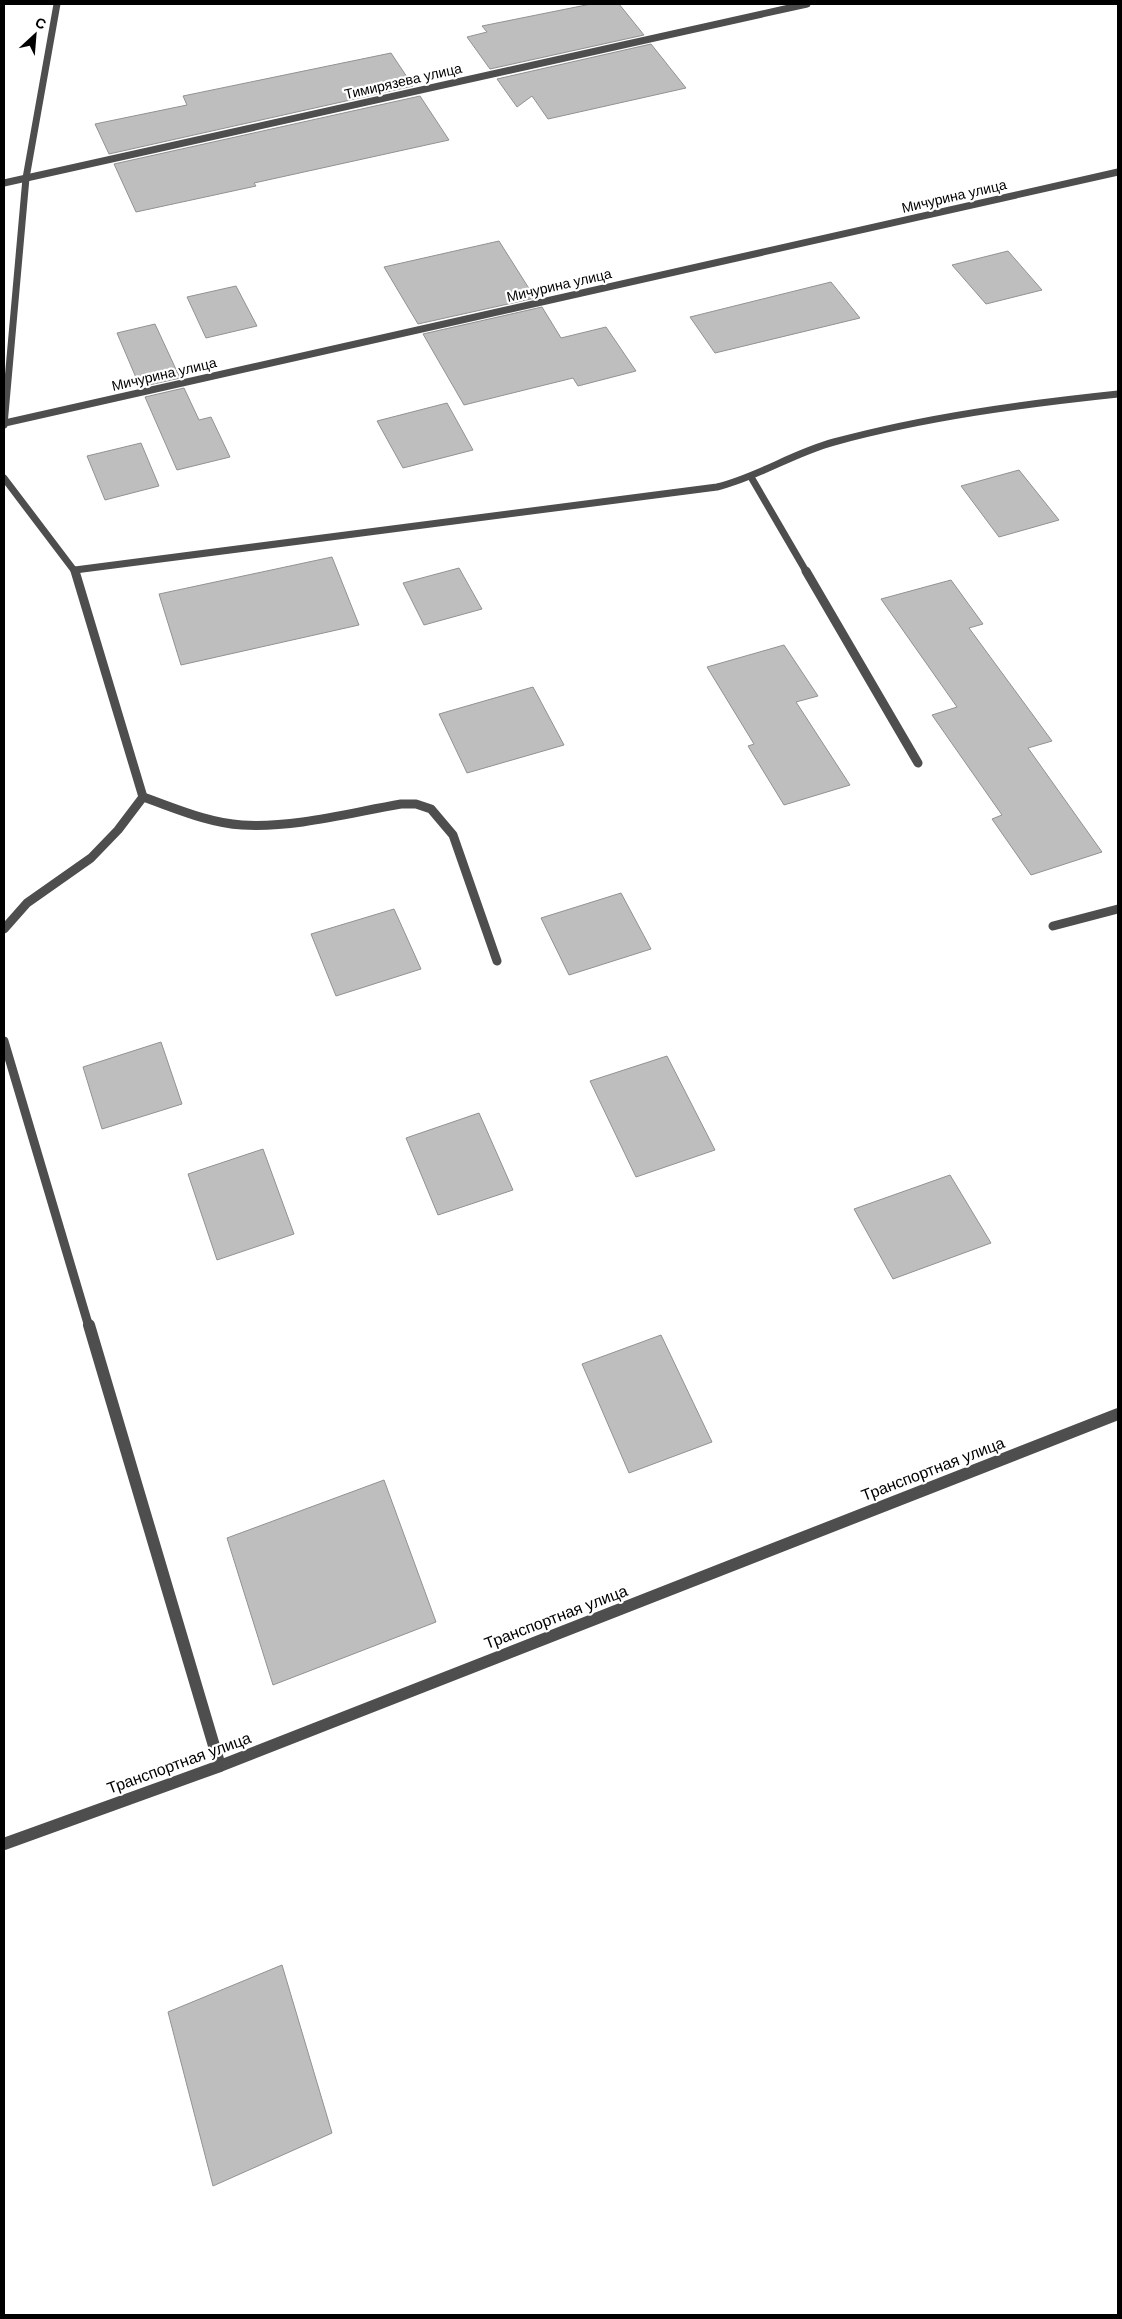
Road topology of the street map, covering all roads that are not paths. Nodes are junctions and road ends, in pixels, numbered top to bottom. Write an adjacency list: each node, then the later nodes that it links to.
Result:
1 (56, 4): 4 (street)
2 (807, 4): 4 (street, Тимирязева улица)
3 (1118, 172): 7 (street, Мичурина улица)
4 (26, 178): 5 (street, Тимирязева улица); 7 (street)
5 (4, 183)
6 (1118, 394): 8 (street)
7 (4, 424)
8 (751, 477): 10 (street); 11 (street)
9 (4, 478): 10 (street)
10 (75, 570): 12 (street)
11 (918, 763)
12 (143, 797): 15 (street); 16 (street)
13 (1118, 909): 14 (street)
14 (1053, 926)
15 (4, 929)
16 (497, 962)
17 (4, 1042): 19 (street)
18 (1118, 1414): 19 (street, Транспортная улица)
19 (220, 1766): 20 (street, Транспортная улица)
20 (4, 1844)

